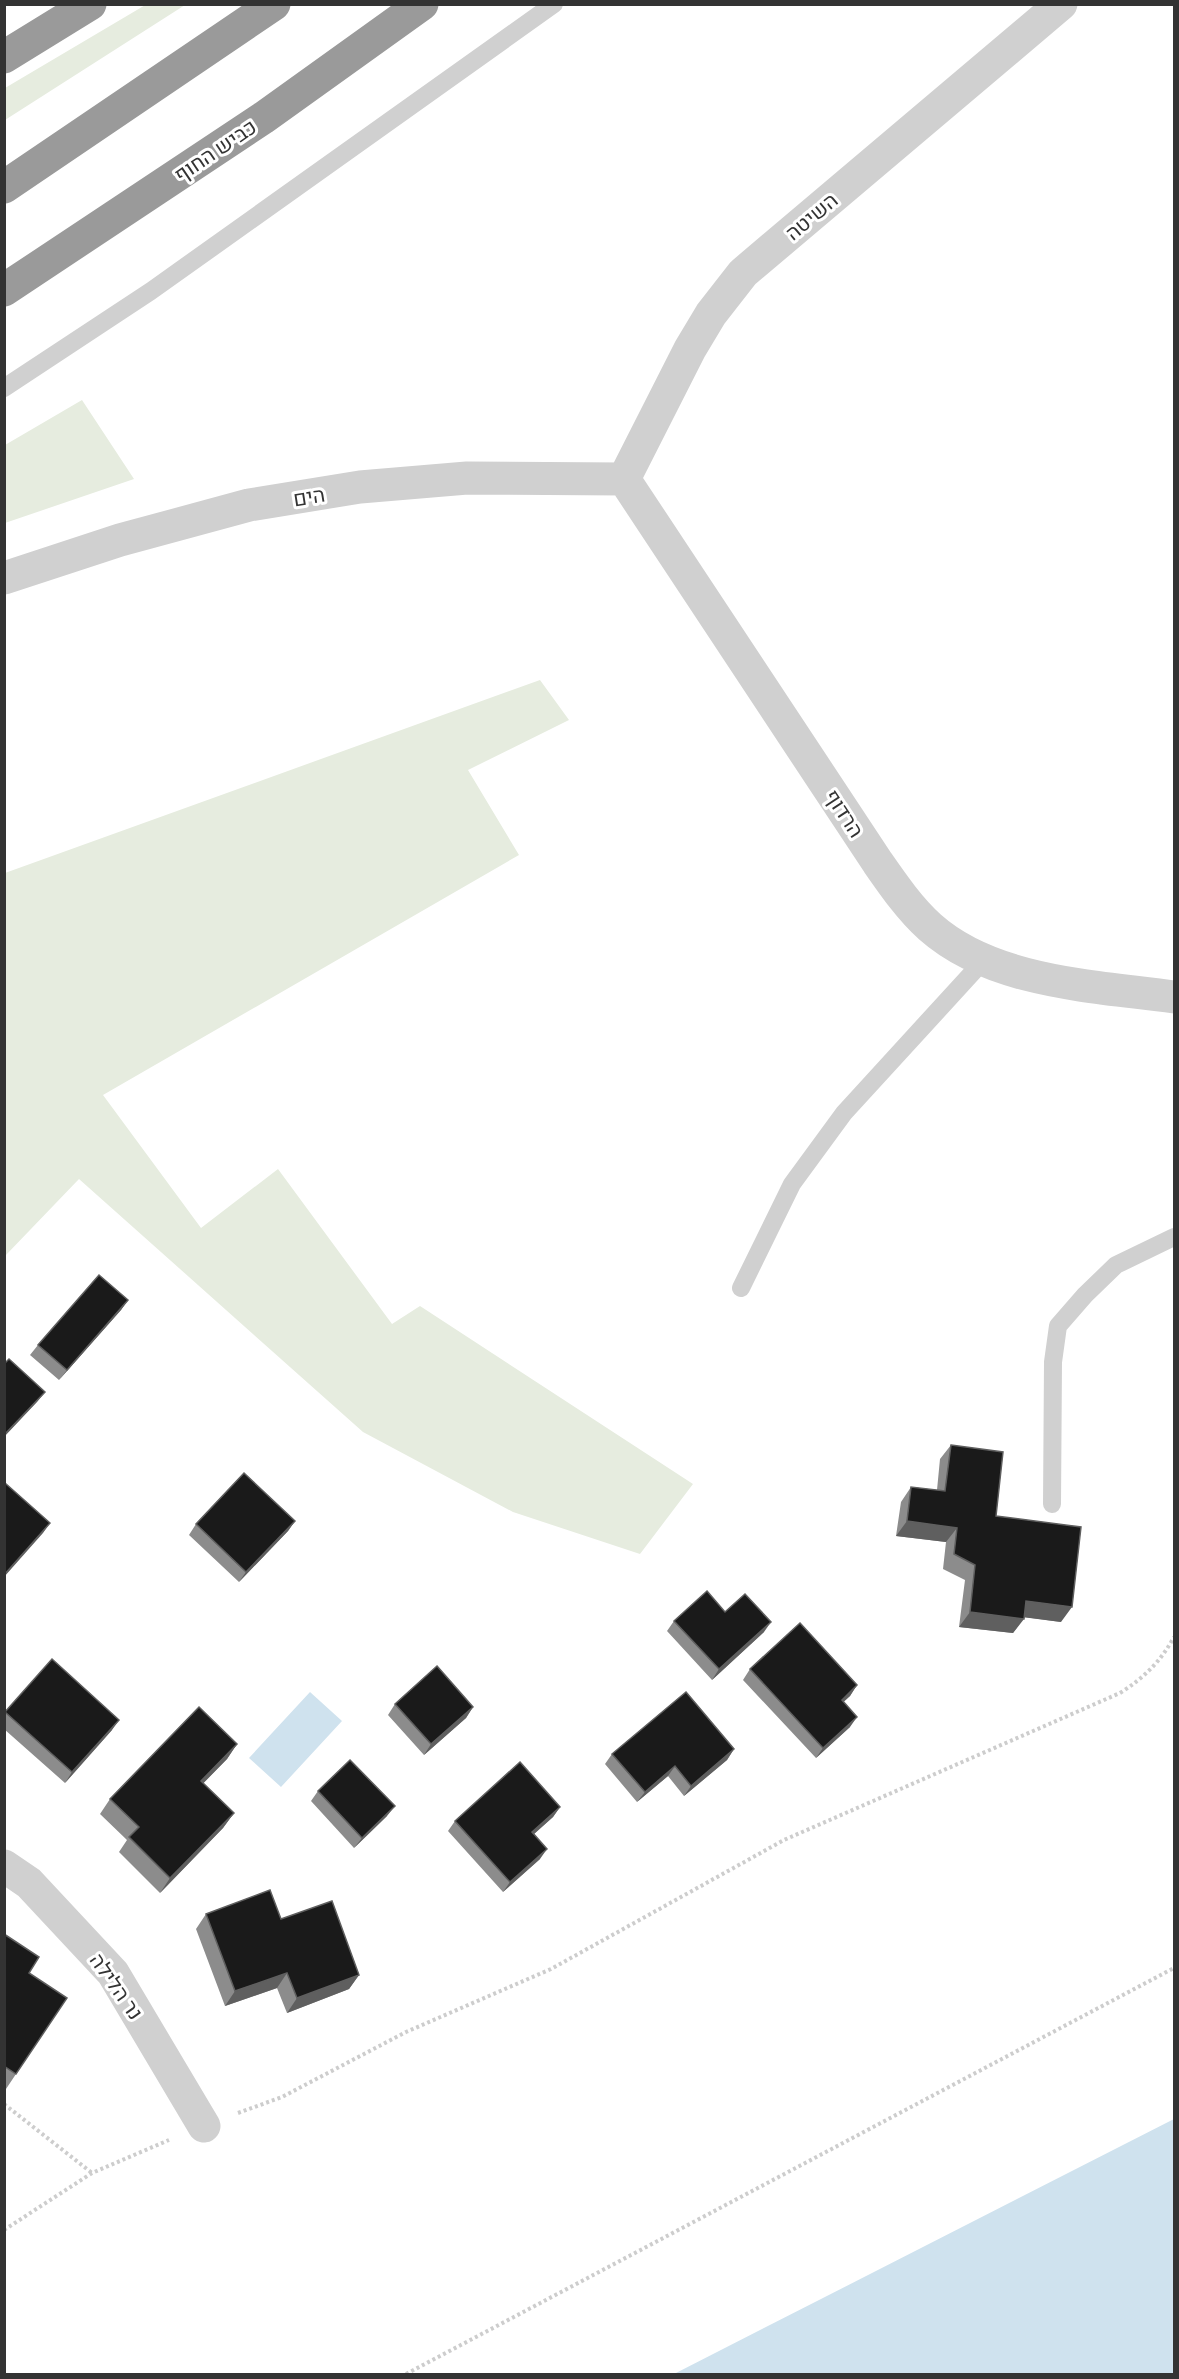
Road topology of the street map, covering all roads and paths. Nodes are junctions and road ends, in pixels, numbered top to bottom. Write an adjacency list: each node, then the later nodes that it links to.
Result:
1 (90, 4): 6 (highway)
2 (274, 4): 7 (highway)
3 (422, 4): 8 (highway, כביש החוף)
4 (554, 4): 9 (lane)
5 (1061, 4): 10 (street, השיטה)
6 (4, 57)
7 (4, 187)
8 (4, 290)
9 (4, 388)
10 (624, 479): 11 (street, הים); 12 (street, הרדוף)
11 (4, 578)
12 (984, 960): 13 (street, הרדוף); 15 (lane)
13 (1174, 997)
14 (1174, 1237): 16 (lane)
15 (741, 1288)
16 (1052, 1504)
17 (1174, 1636): 21 (path)
18 (4, 1866): 21 (street, נר הלילה)
19 (1174, 1968): 24 (path)
20 (4, 2104): 22 (path)
21 (204, 2126): 22 (path)
22 (92, 2173): 23 (path)
23 (4, 2230)
24 (406, 2374)

